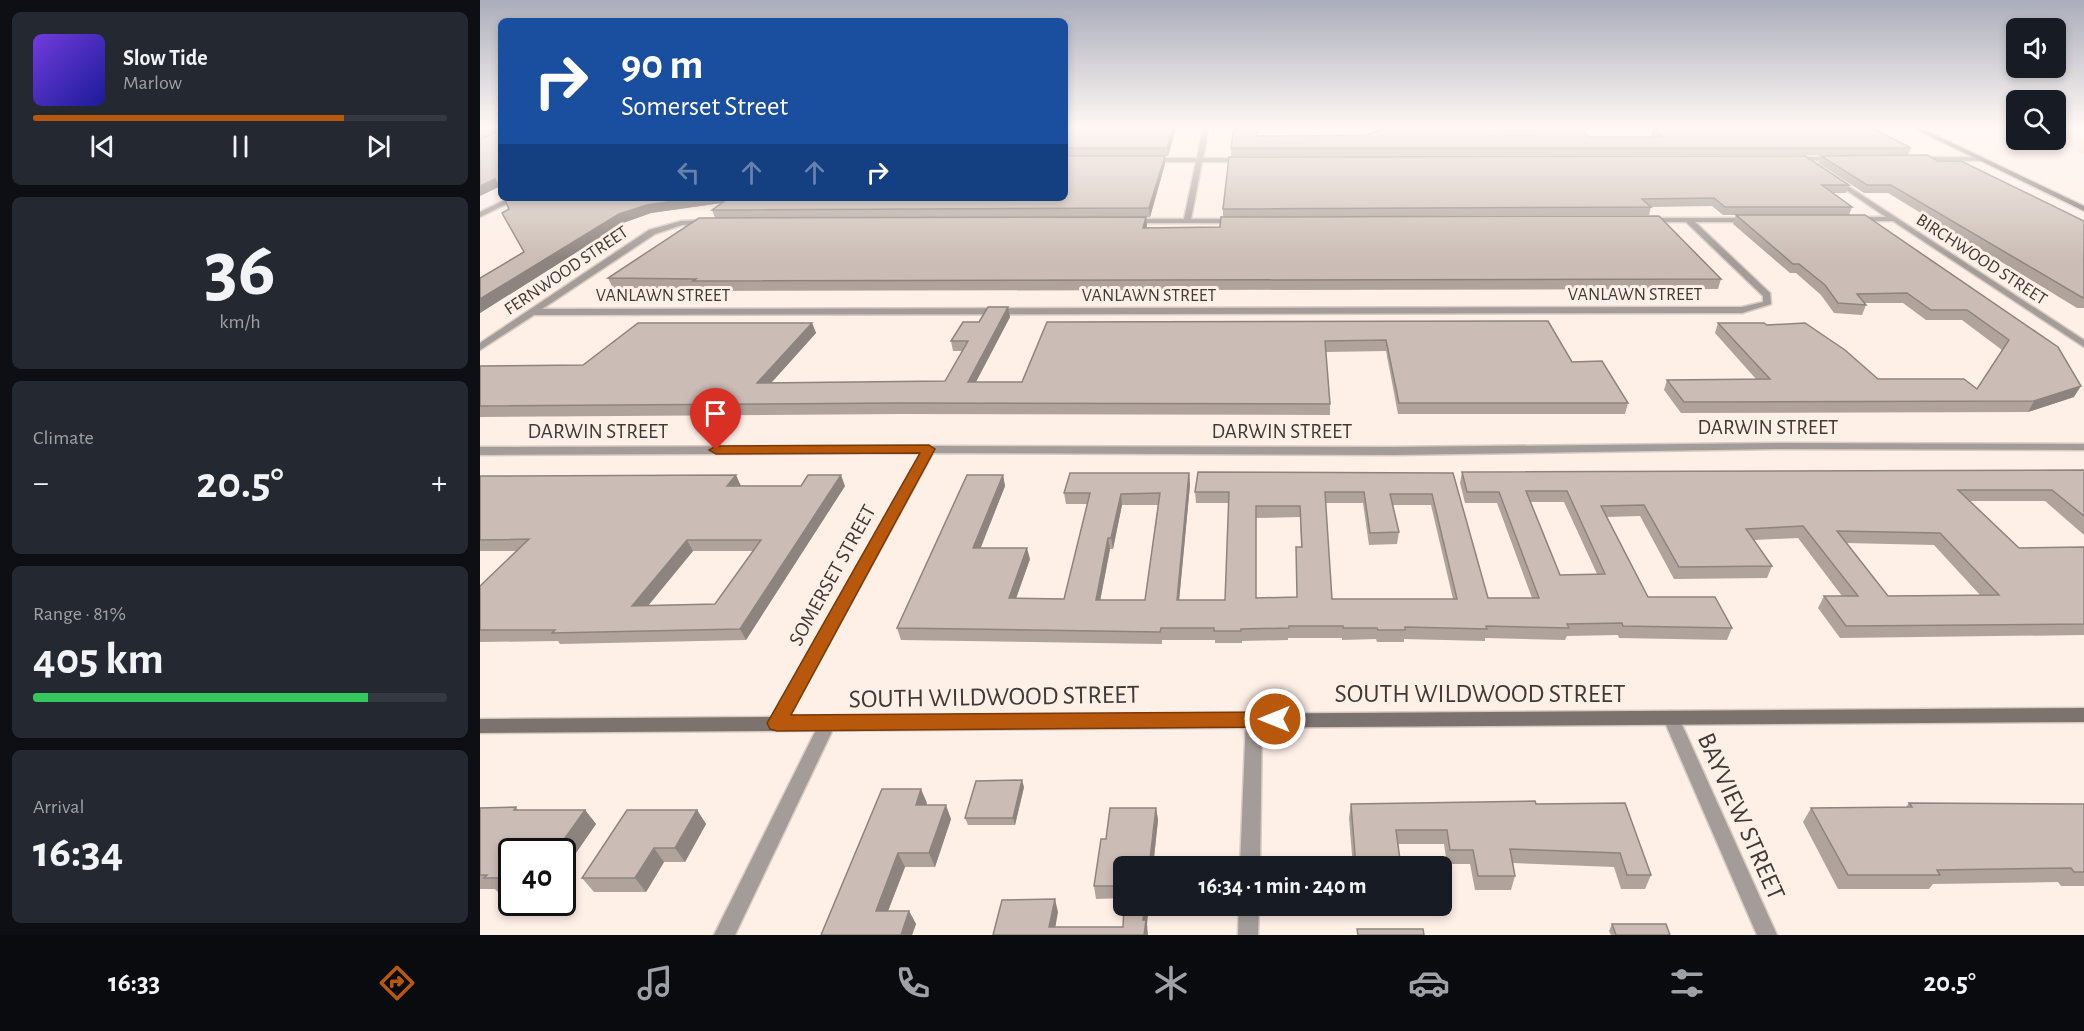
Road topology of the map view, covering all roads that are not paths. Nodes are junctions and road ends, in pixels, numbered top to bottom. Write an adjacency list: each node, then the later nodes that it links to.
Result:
1 (1198, 172): 14 (street)
2 (2007, 172): 5 (street)
3 (1829, 176): 8 (street, BIRCHWOOD STREET)
4 (509, 201): 6 (street)
5 (2084, 209)
6 (480, 215)
7 (1851, 219): 8 (street)
8 (1894, 219): 17 (street, BIRCHWOOD STREET)
9 (1247, 220): 14 (street)
10 (1640, 220): 11 (street)
11 (1688, 220): 12 (street); 16 (street, VANLAWN STREET)
12 (1758, 220)
13 (1116, 221): 14 (street)
14 (1187, 221)
15 (723, 222): 16 (street, FERNWOOD STREET)
16 (533, 312): 18 (street, FERNWOOD STREET)
17 (2084, 345)
18 (480, 346)
19 (2084, 447): 20 (street, DARWIN STREET)
20 (929, 449): 21 (street, DARWIN STREET); 25 (street, SOMERSET STREET)
21 (480, 451)
22 (2084, 715): 23 (street, SOUTH WILDWOOD STREET)
23 (1671, 718): 24 (street, SOUTH WILDWOOD STREET); 32 (street, BAYVIEW STREET)
24 (1254, 719): 26 (street, SOUTH WILDWOOD STREET); 28 (street)
25 (777, 723): 26 (street, SOUTH WILDWOOD STREET); 27 (street, SOUTH WILDWOOD STREET)
26 (828, 723): 30 (street)
27 (480, 726)
28 (1250, 856)
29 (1249, 916): 31 (street)
30 (724, 935)
31 (1248, 935)
32 (1767, 935)

